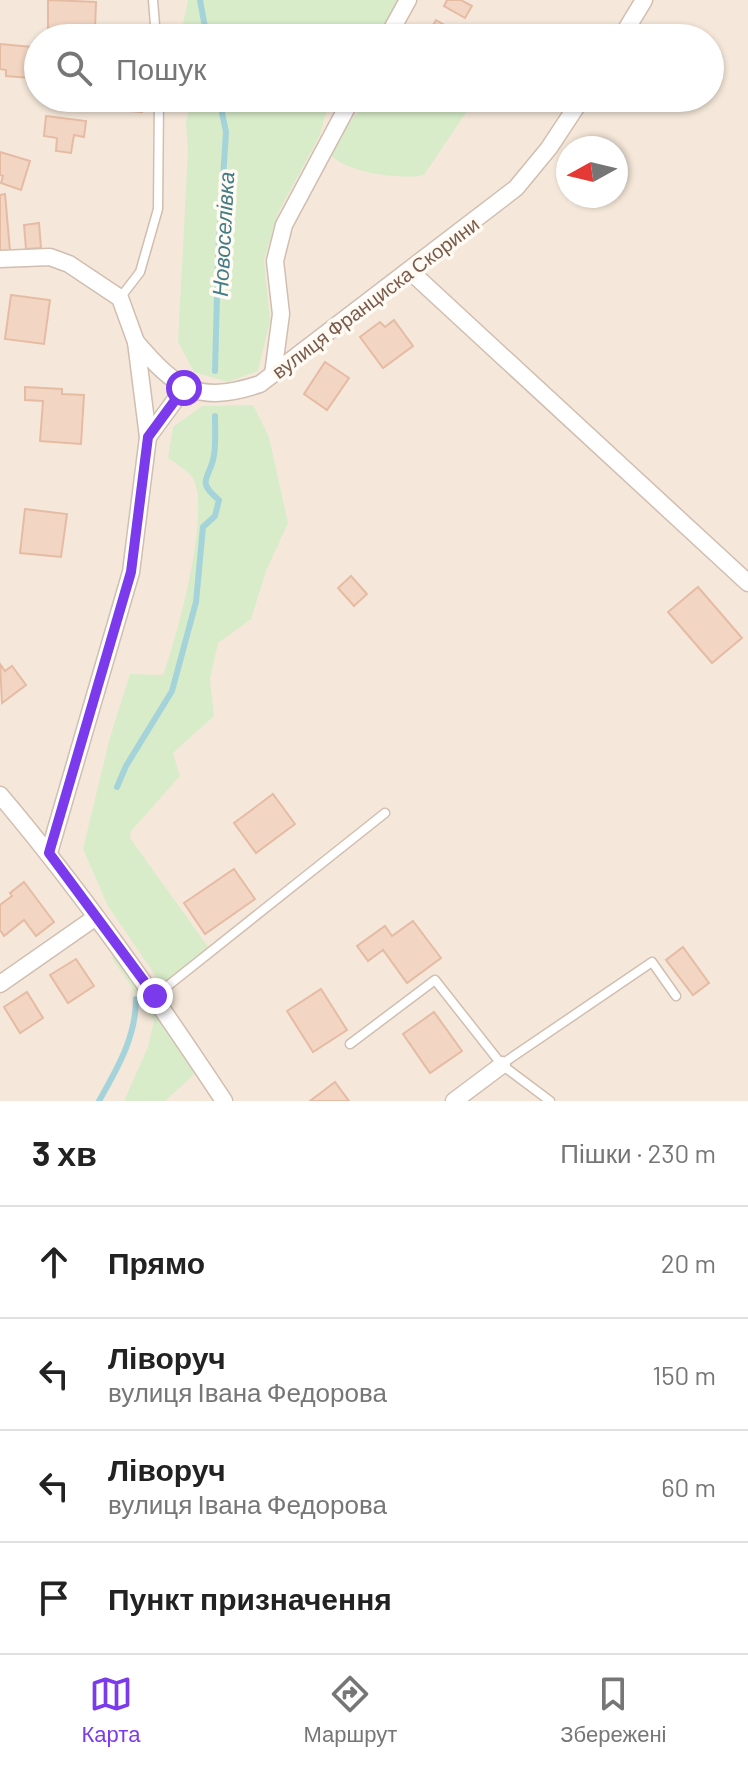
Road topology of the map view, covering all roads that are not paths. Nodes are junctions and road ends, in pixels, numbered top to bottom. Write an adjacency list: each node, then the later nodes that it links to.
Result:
1 (153, 0): 4 (lane)
2 (408, 0): 5 (street)
3 (644, 0): 6 (street)
4 (155, 24)
5 (395, 24)
6 (629, 24)
7 (159, 112): 12 (lane)
8 (345, 112): 14 (street)
9 (573, 112): 11 (street, вулиця Франциска Скорини)
10 (0, 259): 12 (street)
11 (410, 271): 14 (street, вулиця Франциска Скорини); 17 (street)
12 (120, 298): 13 (street)
13 (136, 342): 15 (street); 16 (street)
14 (273, 374): 15 (street, вулиця Франциска Скорини)
15 (184, 388): 16 (street)
16 (148, 437): 20 (street)
17 (748, 583)
18 (0, 795): 20 (street)
19 (385, 813): 23 (lane)
20 (49, 853): 21 (street)
21 (96, 917): 22 (street); 23 (street)
22 (0, 984)
23 (155, 996): 27 (street)
24 (676, 996): 26 (lane)
25 (350, 1044): 26 (lane)
26 (502, 1065): 28 (street); 29 (lane)
27 (224, 1101)
28 (454, 1101)
29 (550, 1101)

